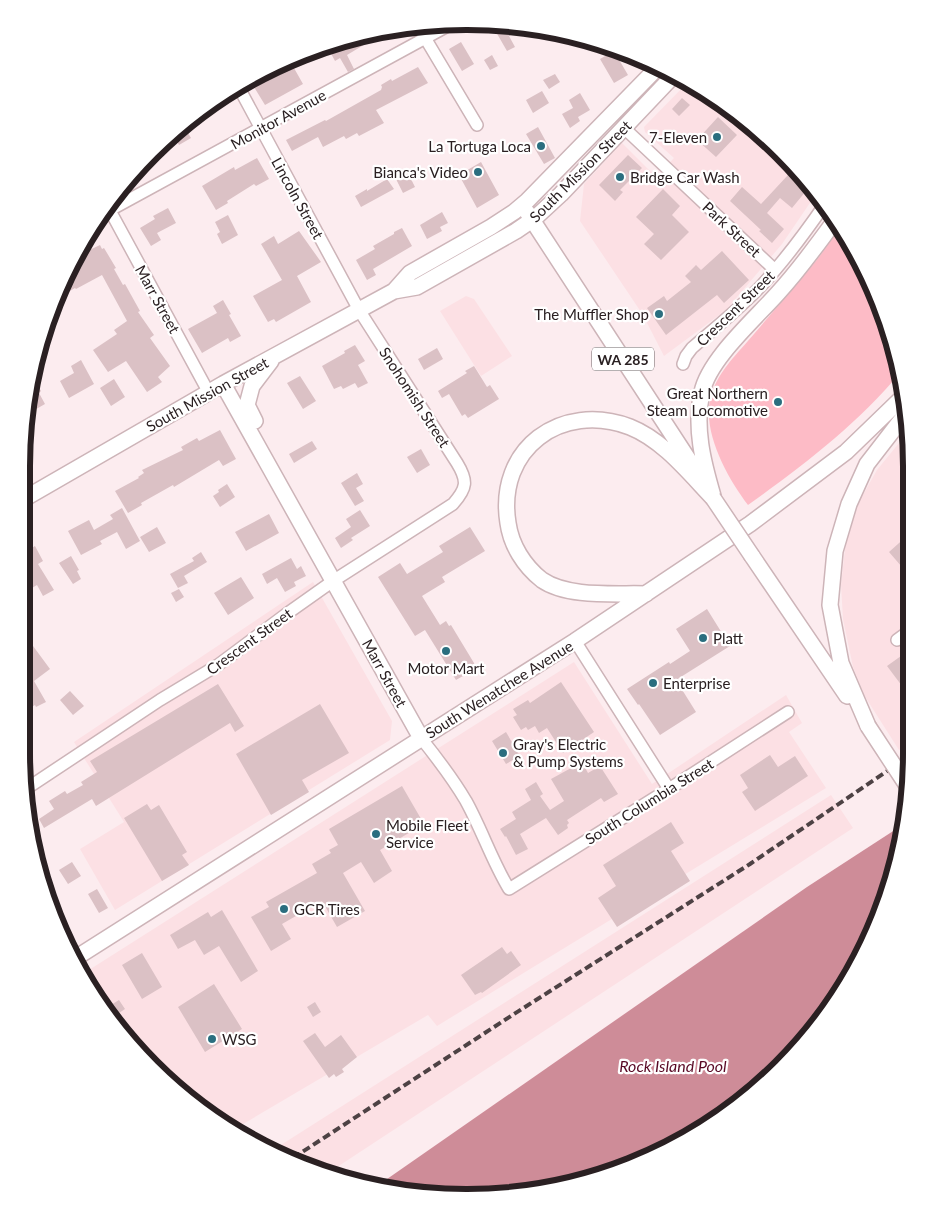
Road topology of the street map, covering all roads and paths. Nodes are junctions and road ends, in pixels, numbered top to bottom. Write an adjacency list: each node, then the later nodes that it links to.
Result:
1 (438, 31): 3 (street, Monitor Avenue)
2 (422, 33): 3 (street)
3 (425, 38): 7 (street); 9 (street, Monitor Avenue)
4 (653, 72): 11 (main road, South Mission Street)
5 (669, 80): 8 (main road, South Mission Street)
6 (241, 92): 9 (street, Lincoln Street)
7 (476, 125)
8 (623, 127): 14 (main road, South Mission Street); 16 (street, Park Street)
9 (261, 129): 10 (street, Monitor Avenue); 18 (street, Lincoln Street)
10 (118, 204)
11 (523, 205): 14 (main road, WA 285); 17 (main road, South Mission Street)
12 (820, 211): 16 (street, Crescent Street)
13 (109, 216): 22 (street, Marr Street)
14 (532, 220): 17 (main road, South Mission Street); 28 (main road, WA 285)
15 (830, 226): 28 (main road)
16 (775, 270): 20 (street, Crescent Street)
17 (394, 291): 18 (main road, South Mission Street)
18 (359, 310): 19 (main road, South Mission Street); 26 (street, Snohomish Street)
19 (274, 357): 21 (main road, South Mission Street); 25 (main road, Marr Street)
20 (683, 364)
21 (223, 384): 22 (main road, South Mission Street); 25 (main road, Marr Street)
22 (209, 393): 27 (main road, South Mission Street)
23 (898, 402): 30 (main road, South Wenatchee Avenue)
24 (900, 421): 35 (main road)
25 (264, 455): 29 (main road, Marr Street)
26 (465, 486): 29 (street, Crescent Street)
27 (30, 495)
28 (713, 498): 30 (main road); 35 (main road, WA 285, bridge)
29 (333, 581): 36 (main road, Marr Street); 38 (street, Crescent Street)
30 (646, 594): 33 (main road, South Wenatchee Avenue)
31 (903, 636): 32 (street)
32 (897, 640)
33 (575, 641): 36 (main road, South Wenatchee Avenue); 39 (street)
34 (788, 712): 39 (street, South Columbia Street)
35 (868, 726): 37 (main road, WA 285, bridge)
36 (421, 738): 40 (street, Marr Street); 41 (main road, South Wenatchee Avenue)
37 (902, 778)
38 (31, 785)
39 (669, 789): 40 (street, South Columbia Street)
40 (509, 889)
41 (80, 955)

